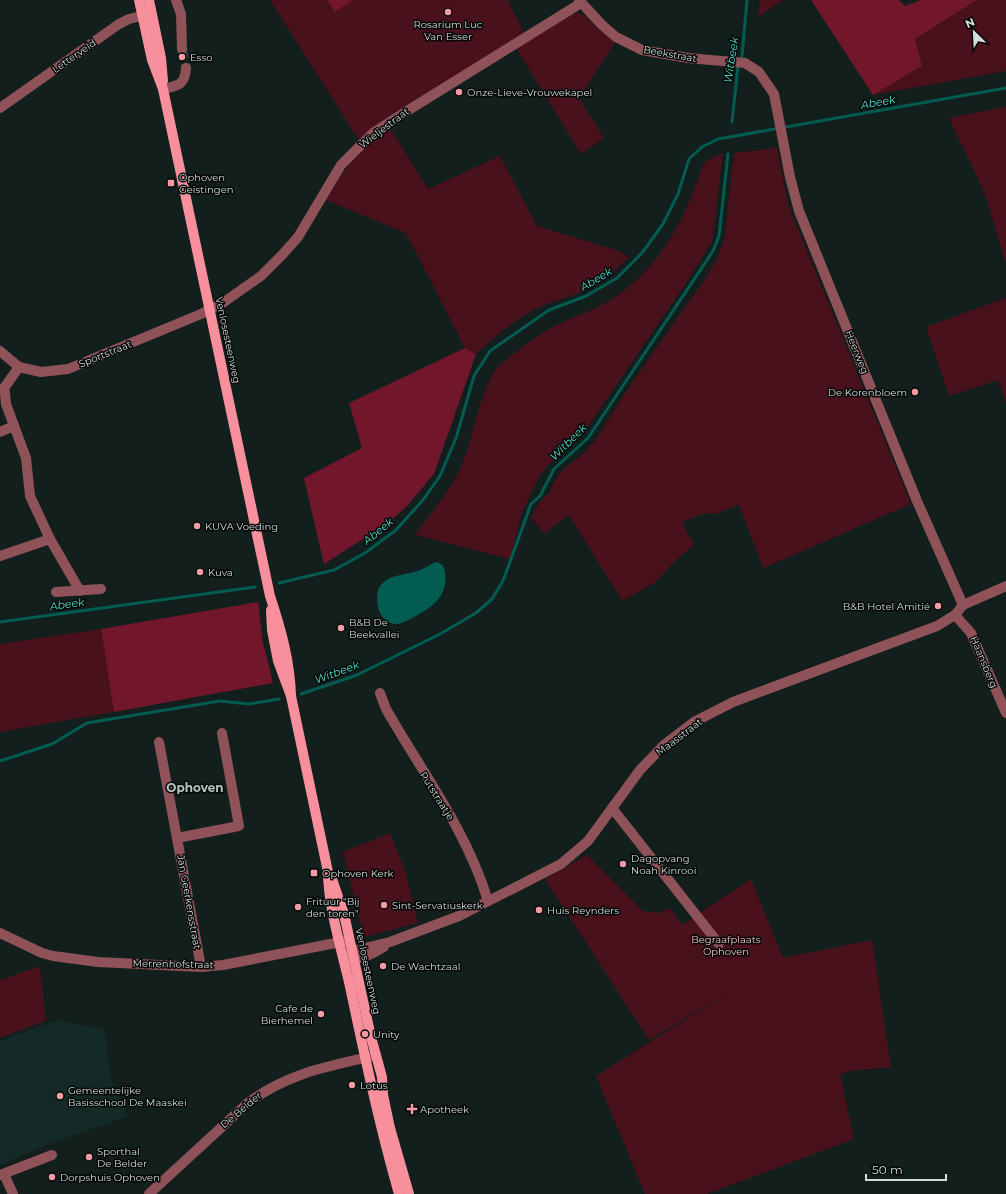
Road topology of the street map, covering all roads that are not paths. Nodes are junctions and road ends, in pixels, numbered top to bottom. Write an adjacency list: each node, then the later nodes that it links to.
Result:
1 (139, 0): 5 (main road, Venlosesteenweg)
2 (149, 0): 5 (main road, Venlosesteenweg)
3 (176, 0): 6 (street)
4 (580, 2): 7 (street, Beekstraat); 11 (street, Wieljestraat)
5 (147, 14): 9 (main road, Venlosesteenweg); 10 (street, Letterveld)
6 (182, 49)
7 (745, 63): 22 (street, Heerweg)
8 (186, 68): 9 (street)
9 (163, 89): 11 (main road, Venlosesteenweg)
10 (0, 108)
11 (210, 310): 13 (street, Sportstraat); 32 (main road, Venlosesteenweg)
12 (0, 351): 13 (street, Sportstraat)
13 (19, 367): 14 (street)
14 (14, 426): 15 (street); 16 (street)
15 (0, 432)
16 (50, 539): 17 (street); 20 (street)
17 (0, 556)
18 (1006, 586): 22 (street, Maasstraat)
19 (101, 589): 20 (street)
20 (80, 590): 21 (street)
21 (56, 592)
22 (963, 605): 23 (street, Maasstraat)
23 (955, 615): 25 (street, Haansberg); 28 (street, Maasstraat)
24 (380, 694): 30 (street, Putstraatje)
25 (1006, 714)
26 (222, 733): 29 (street)
27 (159, 742): 29 (street, Jan Geerkensstraat)
28 (612, 808): 30 (street, Maasstraat); 33 (street)
29 (177, 838): 36 (street, Jan Geerkensstraat)
30 (488, 901): 34 (street, Maasstraat)
31 (0, 932): 36 (street, Merrenhofstraat)
32 (344, 941): 34 (main road, Venlosesteenweg); 35 (main road, Venlosesteenweg); 36 (street, Merrenhofstraat)
33 (719, 944)
34 (353, 955): 35 (street, Maasstraat); 37 (main road, Venlosesteenweg)
35 (343, 957): 38 (main road, Venlosesteenweg)
36 (201, 967)
37 (377, 1055): 38 (street, De Belder); 44 (main road, Venlosesteenweg)
38 (365, 1058): 42 (street, De Belder); 43 (main road, Venlosesteenweg)
39 (52, 1155): 40 (street)
40 (6, 1170): 41 (street)
41 (13, 1194)
42 (149, 1194)
43 (399, 1194)
44 (409, 1194)

